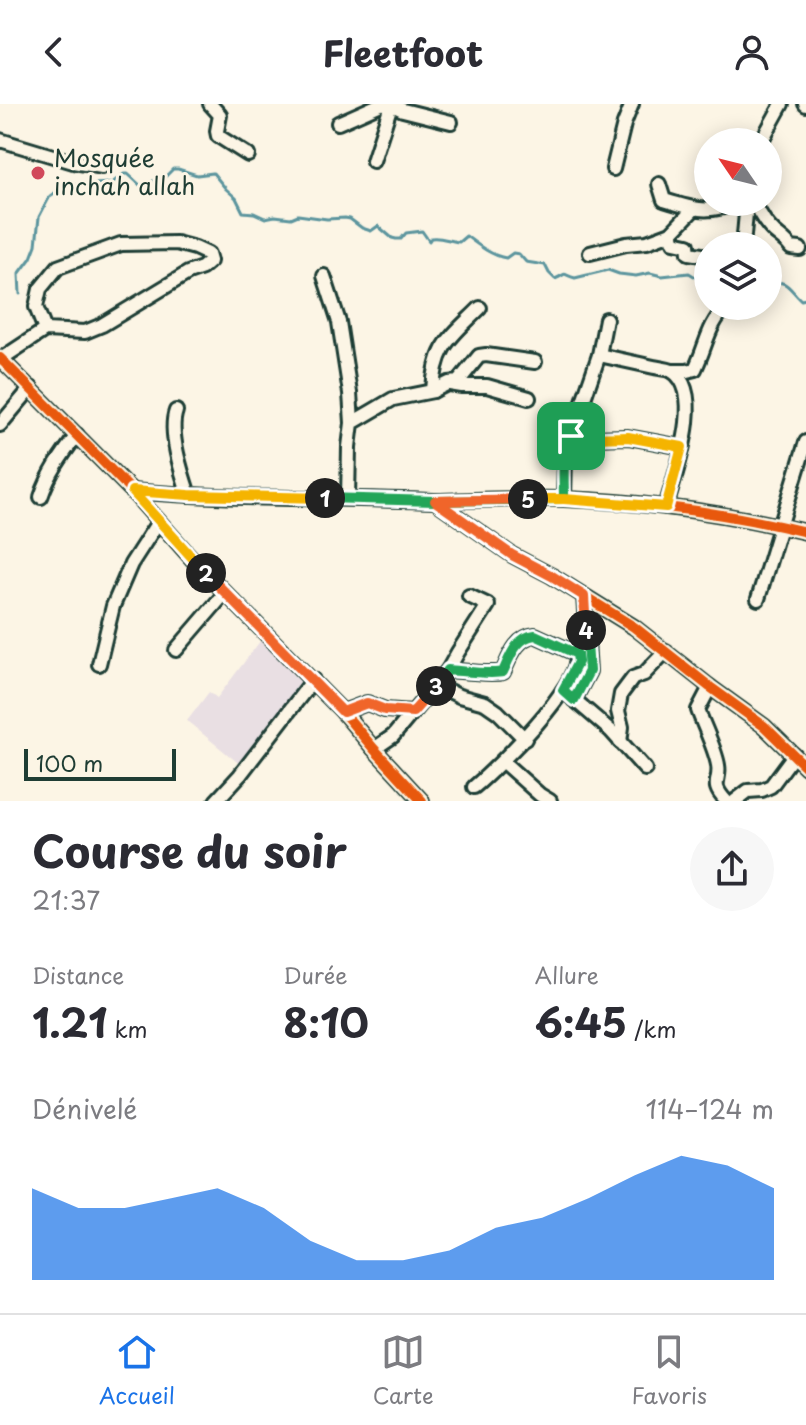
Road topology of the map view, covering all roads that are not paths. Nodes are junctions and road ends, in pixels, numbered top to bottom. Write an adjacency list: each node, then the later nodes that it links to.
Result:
1 (210, 104): 9 (street)
2 (387, 104): 5 (street); 6 (street); 10 (street)
3 (632, 104): 12 (street)
4 (782, 104): 7 (street)
5 (451, 122)
6 (338, 123)
7 (769, 128)
8 (0, 140): 11 (street)
9 (248, 155)
10 (373, 161)
11 (102, 167)
12 (613, 169)
13 (659, 184): 14 (street)
14 (694, 209): 16 (street)
15 (761, 216): 17 (street)
16 (671, 233): 18 (street); 19 (street)
17 (800, 249)
18 (590, 253)
19 (694, 254)
20 (324, 276): 34 (street)
21 (480, 308): 31 (street)
22 (606, 319): 25 (street)
23 (716, 320): 28 (street)
24 (45, 330): 24 (street); 26 (street)
25 (599, 355): 28 (street); 37 (street)
26 (0, 358): 30 (street)
27 (535, 362): 29 (street)
28 (672, 371): 39 (street)
29 (449, 383): 31 (street); 32 (street)
30 (31, 388): 35 (street); 36 (street)
31 (433, 391): 34 (street)
32 (529, 398)
33 (176, 411): 41 (street)
34 (352, 423): 43 (street)
35 (0, 425)
36 (77, 435): 40 (street); 42 (street)
37 (571, 436): 39 (street); 44 (street)
38 (806, 442): 48 (street)
39 (682, 447): 46 (street)
40 (132, 491): 41 (street); 47 (street)
41 (189, 495): 43 (street)
42 (41, 497)
43 (348, 498): 45 (street)
44 (564, 499): 45 (street); 46 (street)
45 (435, 501): 52 (street)
46 (666, 507): 48 (street)
47 (158, 522): 50 (street); 56 (street)
48 (781, 526): 49 (street); 53 (street)
49 (806, 532)
50 (225, 593): 54 (street); 58 (street)
51 (469, 596): 57 (street)
52 (584, 596): 55 (street); 62 (street)
53 (758, 599)
54 (176, 650)
55 (666, 651): 60 (street); 66 (street)
56 (99, 664)
57 (448, 670): 59 (street); 61 (street)
58 (313, 680): 63 (street); 73 (street)
59 (437, 685): 64 (street); 65 (street)
60 (710, 687): 68 (street); 76 (street)
61 (563, 690): 62 (street); 65 (street)
62 (574, 700): 66 (street)
63 (343, 712): 64 (street); 67 (street)
64 (413, 712): 67 (street)
65 (525, 739): 69 (street)
66 (620, 742): 71 (street)
67 (374, 749): 74 (street)
68 (794, 755): 70 (street); 77 (street)
69 (503, 762): 72 (street); 75 (street)
70 (806, 767)
71 (645, 769)
72 (474, 787)
73 (216, 801)
74 (422, 801)
75 (550, 801)
76 (726, 801)
77 (735, 801)

